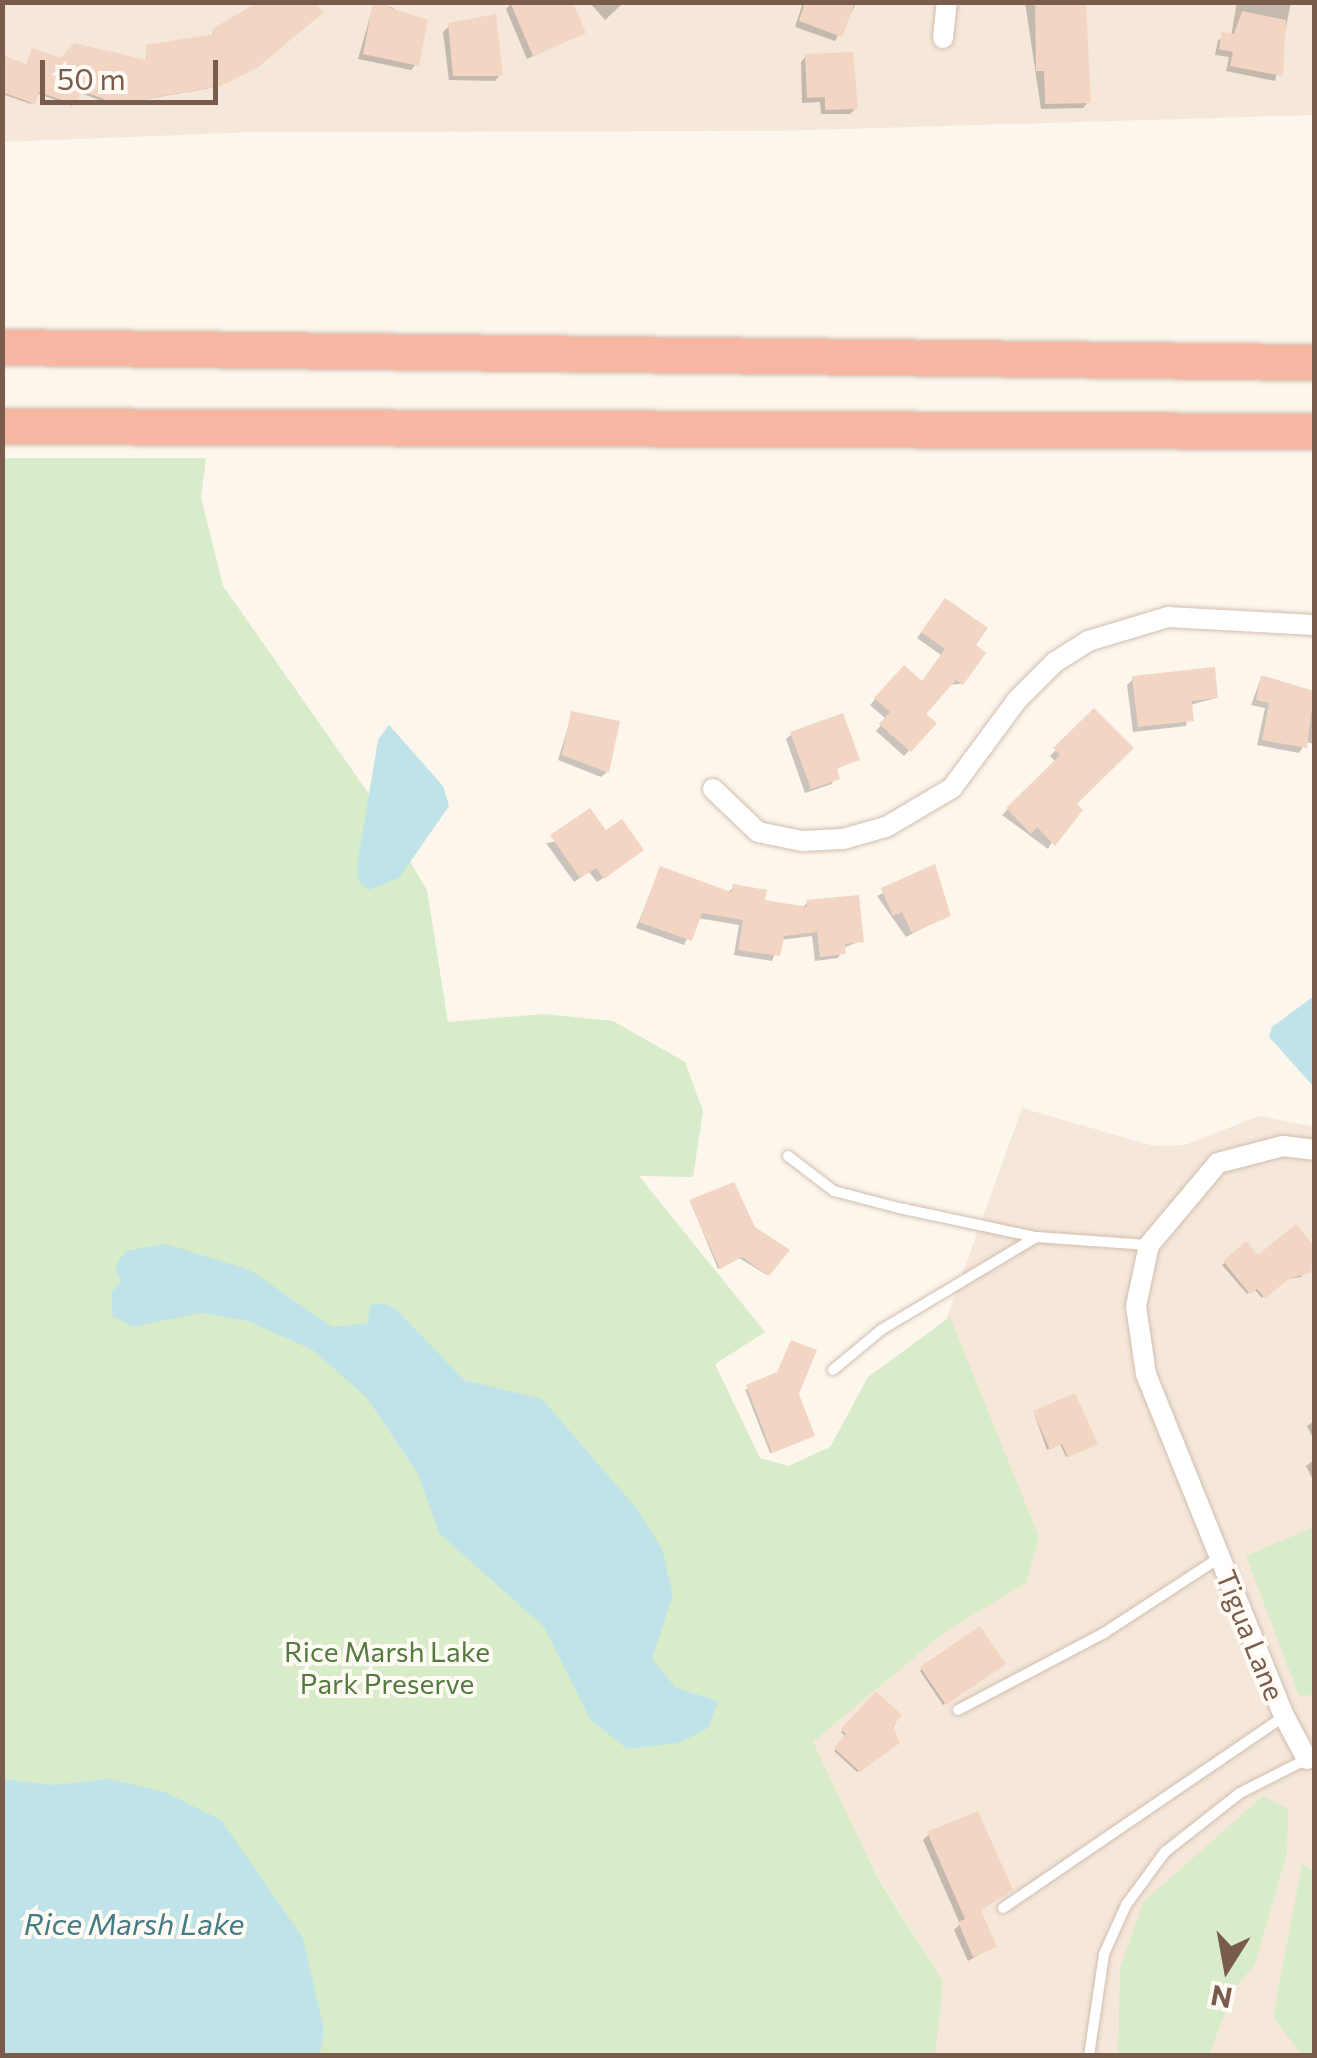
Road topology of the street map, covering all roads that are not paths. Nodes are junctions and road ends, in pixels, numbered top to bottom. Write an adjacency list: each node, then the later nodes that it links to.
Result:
1 (947, 2): 2 (street)
2 (943, 38)
3 (2, 347): 4 (highway)
4 (1314, 362)
5 (2, 426): 6 (highway)
6 (1314, 430)
7 (1314, 626): 8 (street)
8 (713, 789)
9 (1314, 1150): 12 (street, Tigua Lane)
10 (788, 1156): 11 (lane)
11 (1036, 1237): 12 (lane); 13 (lane)
12 (1150, 1245): 14 (street, Tigua Lane)
13 (832, 1370)
14 (1219, 1558): 15 (lane); 16 (street, Tigua Lane)
15 (958, 1710)
16 (1284, 1716): 17 (street, Tigua Lane); 18 (lane)
17 (1308, 1758): 19 (lane, Tigua Lane)
18 (1003, 1908)
19 (1089, 2056)

